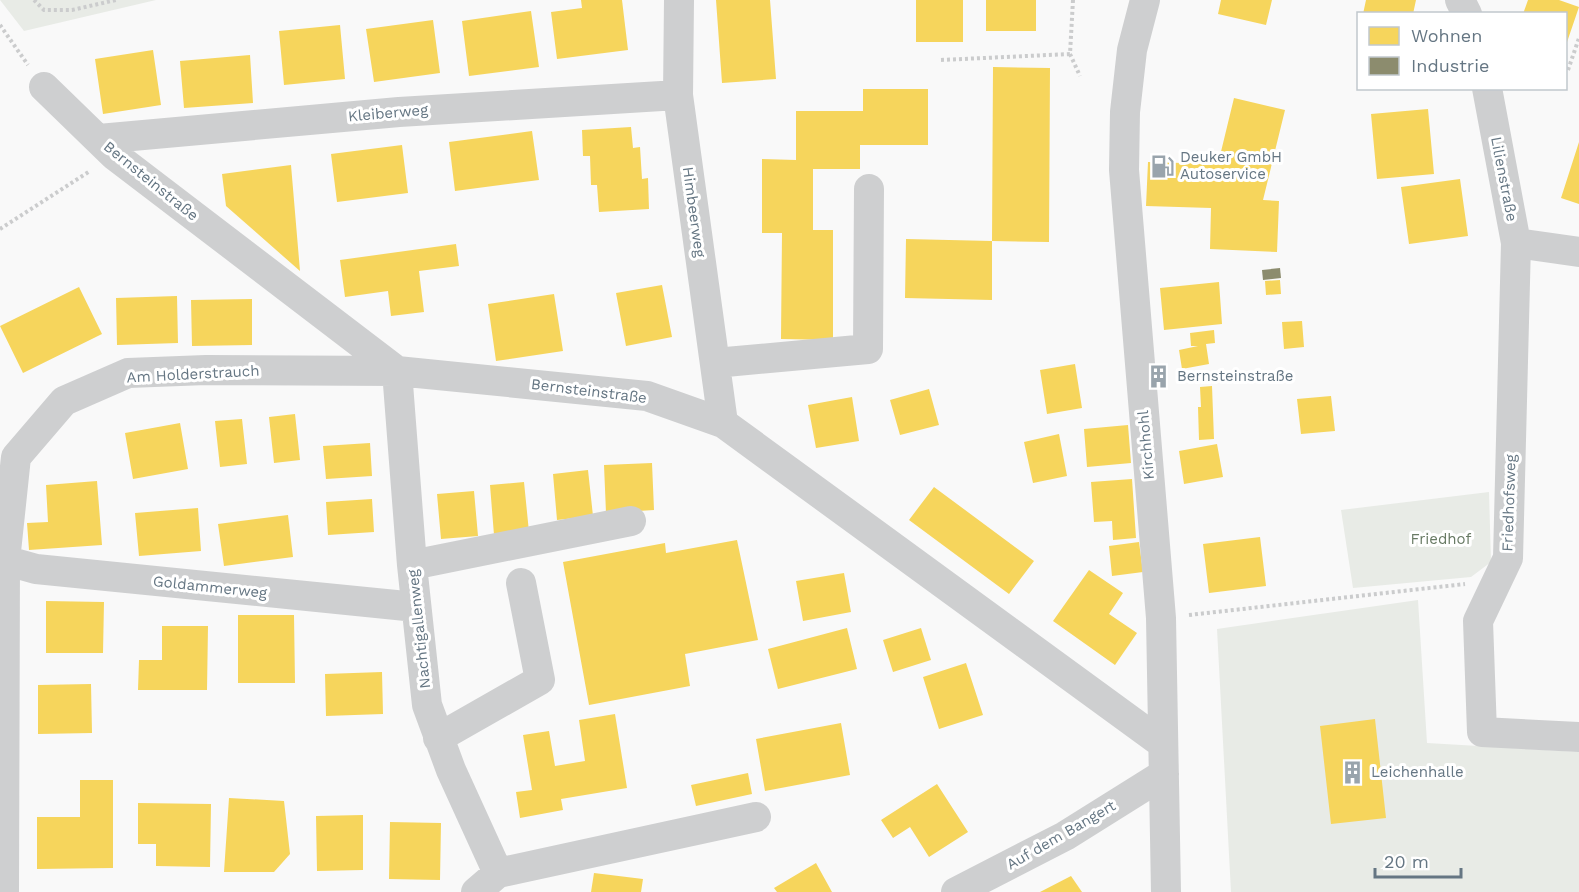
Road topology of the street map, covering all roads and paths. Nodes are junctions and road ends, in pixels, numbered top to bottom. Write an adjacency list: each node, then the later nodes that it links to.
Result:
1 (34, 0): 2 (path)
2 (116, 0)
3 (679, 0): 14 (street, Himbeerweg)
4 (1073, 0): 8 (path)
5 (1145, 0): 29 (street, Kirchhohl)
6 (0, 25): 12 (path)
7 (1579, 38): 10 (path)
8 (1070, 54): 9 (path); 11 (path)
9 (941, 60)
10 (1568, 70)
11 (1080, 76)
12 (44, 87): 15 (street, Bernsteinstraße)
13 (1487, 90): 18 (street, Lilienstraße)
14 (678, 95): 15 (street, Kleiberweg); 20 (street, Himbeerweg)
15 (107, 147): 17 (path); 21 (street, Bernsteinstraße)
16 (869, 189): 20 (street)
17 (0, 229)
18 (1516, 243): 19 (street, Lilienstraße); 26 (street, Friedhofsweg)
19 (1579, 252)
20 (715, 363): 22 (street, Himbeerweg)
21 (397, 371): 22 (street, Bernsteinstraße); 24 (street, Am Holderstrauch); 25 (street, Nachtigallenweg)
22 (723, 423): 32 (street, Bernsteinstraße)
23 (631, 521): 25 (street)
24 (3, 560): 28 (street, Goldammerweg); 36 (street, Am Holderstrauch)
25 (412, 566): 28 (street, Nachtigallenweg)
26 (1498, 580): 29 (path); 30 (street, Friedhofsweg)
27 (521, 583): 31 (street)
28 (416, 607): 31 (street, Nachtigallenweg)
29 (1161, 618): 32 (street, Kirchhohl)
30 (1579, 737)
31 (438, 738): 35 (street, Nachtigallenweg)
32 (1163, 744): 33 (street, Kirchhohl)
33 (1164, 774): 37 (street, Auf dem Bangert); 38 (street, Kirchhohl)
34 (756, 817): 35 (street, Nachtigallenweg)
35 (487, 883)
36 (4, 892)
37 (956, 892)
38 (1166, 892)

